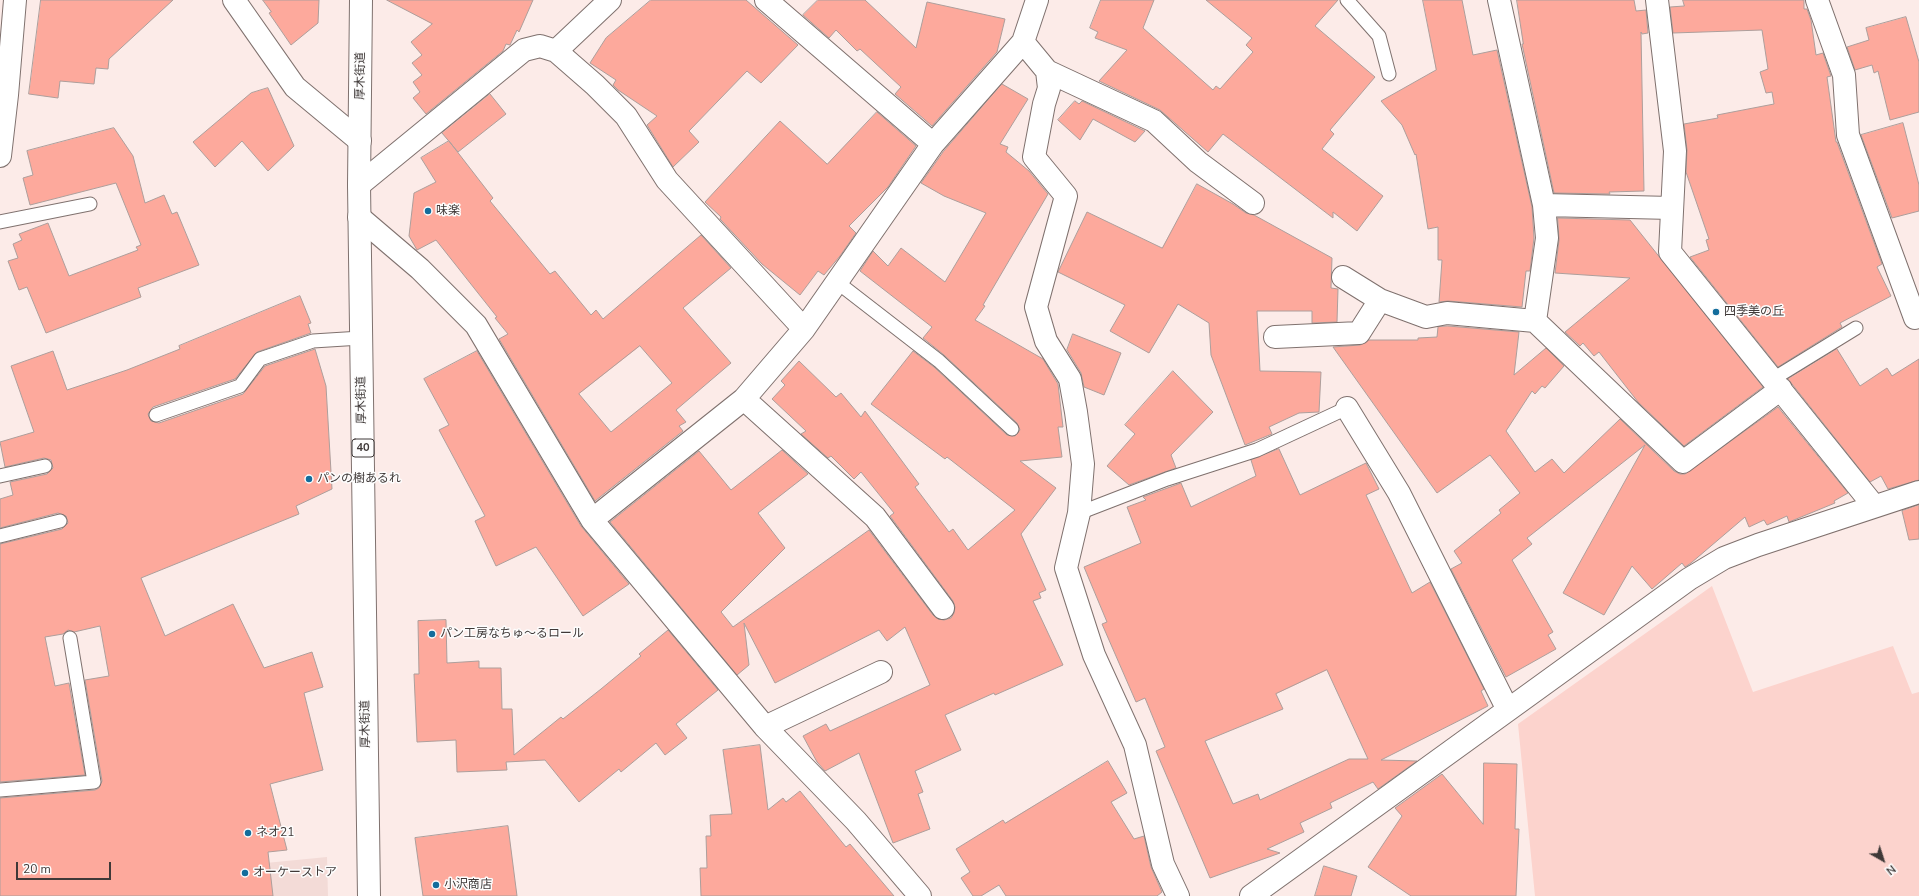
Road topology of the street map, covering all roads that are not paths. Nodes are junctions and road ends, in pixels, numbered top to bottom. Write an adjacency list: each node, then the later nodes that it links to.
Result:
1 (15, 0): 17 (street)
2 (234, 0): 15 (street)
3 (361, 0): 15 (street, 厚木街道 / 40)
4 (610, 0): 12 (street)
5 (766, 0): 16 (street)
6 (1037, 0): 11 (street)
7 (1347, 0): 14 (lane)
8 (1499, 0): 21 (street)
9 (1657, 0): 22 (street)
10 (1817, 0): 28 (street)
11 (1023, 42): 13 (street); 16 (street)
12 (556, 52): 18 (street); 31 (street)
13 (1047, 71): 19 (street); 43 (street)
14 (1389, 74)
15 (360, 141): 18 (street, 厚木街道 / 40)
16 (933, 144): 26 (street)
17 (0, 156)
18 (359, 185): 23 (street, 厚木街道 / 40)
19 (1253, 203)
20 (90, 204): 24 (lane)
21 (1544, 205): 22 (street); 29 (street)
22 (1672, 208): 34 (street)
23 (359, 217): 33 (street, 厚木街道 / 40); 44 (street)
24 (0, 222)
25 (1343, 277): 27 (street)
26 (837, 282): 31 (street); 38 (lane)
27 (1380, 300): 29 (street); 32 (street)
28 (1915, 318)
29 (1535, 321): 34 (street)
30 (1856, 328): 34 (lane)
31 (804, 329): 35 (street)
32 (1275, 337)
33 (361, 338): 37 (lane); 53 (street, 厚木街道 / 40)
34 (1777, 384): 42 (street)
35 (744, 399): 44 (street); 47 (street)
36 (1347, 408): 43 (lane); 50 (street)
37 (156, 415)
38 (1012, 429)
39 (45, 466): 40 (lane)
40 (0, 476)
41 (1919, 492): 42 (street)
42 (1874, 506): 50 (street)
43 (1079, 513): 55 (street)
44 (592, 520): 51 (street)
45 (60, 521): 46 (lane)
46 (0, 536)
47 (943, 608)
48 (70, 638): 52 (lane)
49 (881, 672): 51 (street)
50 (1508, 710): 56 (street)
51 (765, 727): 54 (street)
52 (0, 790)
53 (369, 896)
54 (920, 896)
55 (1178, 896)
56 (1251, 896)

